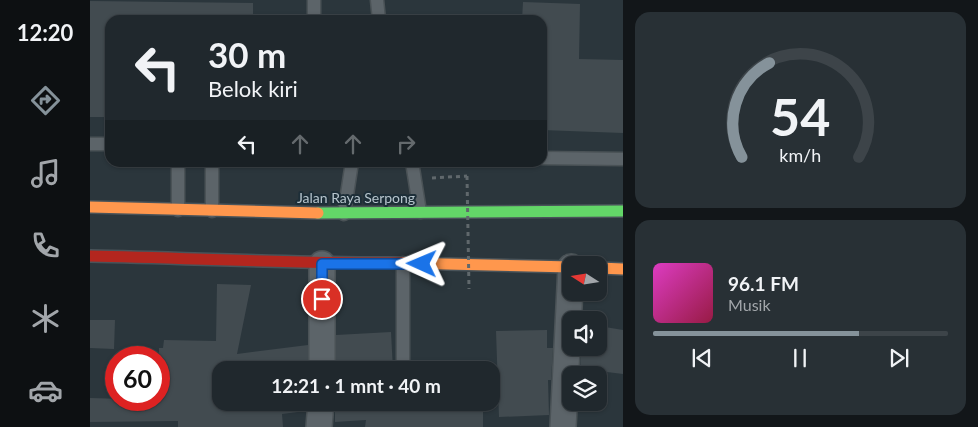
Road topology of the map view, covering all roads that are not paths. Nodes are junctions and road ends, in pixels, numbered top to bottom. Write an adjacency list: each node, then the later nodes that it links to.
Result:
1 (314, 0): 3 (lane)
2 (377, 0): 4 (lane)
3 (314, 15)
4 (378, 15)
5 (90, 144): 6 (lane)
6 (105, 144)
7 (547, 158): 8 (lane)
8 (623, 159)
9 (178, 167): 14 (lane)
10 (212, 167): 15 (lane)
11 (351, 167): 18 (lane)
12 (413, 167): 17 (lane)
13 (90, 207): 14 (main road, Jalan Raya Serpong)
14 (178, 210): 15 (main road, Jalan Raya Serpong)
15 (212, 211): 18 (main road, Jalan Raya Serpong)
16 (623, 211): 17 (main road, Jalan Raya Serpong)
17 (420, 212): 18 (main road, Jalan Raya Serpong)
18 (344, 214)
19 (90, 256): 21 (main road)
20 (403, 263): 21 (main road); 22 (main road); 27 (lane)
21 (322, 264): 26 (street)
22 (562, 267)
23 (608, 268): 24 (main road)
24 (623, 269)
25 (569, 301): 30 (street)
26 (322, 361)
27 (403, 361)
28 (321, 411): 29 (street)
29 (320, 427)
30 (563, 427)

